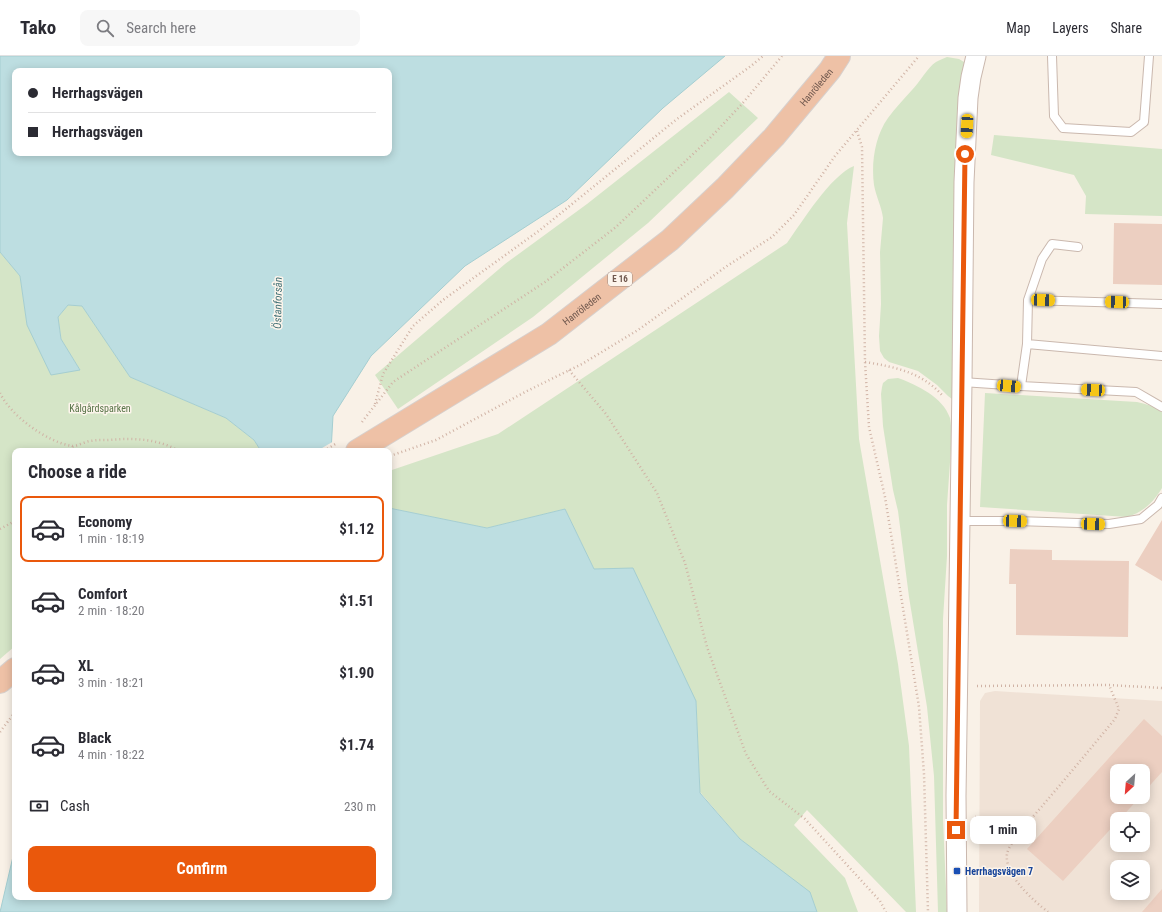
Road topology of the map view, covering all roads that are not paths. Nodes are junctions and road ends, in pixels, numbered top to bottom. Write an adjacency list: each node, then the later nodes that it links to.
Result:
1 (839, 56): 13 (highway, Hanröleden / E 16)
2 (976, 56): 10 (street)
3 (1052, 56): 4 (lane)
4 (1149, 56)
5 (1078, 246): 6 (lane)
6 (1028, 300): 7 (lane); 8 (lane)
7 (1162, 304)
8 (1028, 344): 9 (lane); 11 (lane)
9 (1162, 356)
10 (962, 382): 11 (lane); 15 (street)
11 (1021, 386): 12 (lane)
12 (1162, 407)
13 (349, 446)
14 (1162, 498): 15 (lane)
15 (960, 521): 18 (street)
16 (12, 672): 17 (highway)
17 (0, 682)
18 (957, 912)

